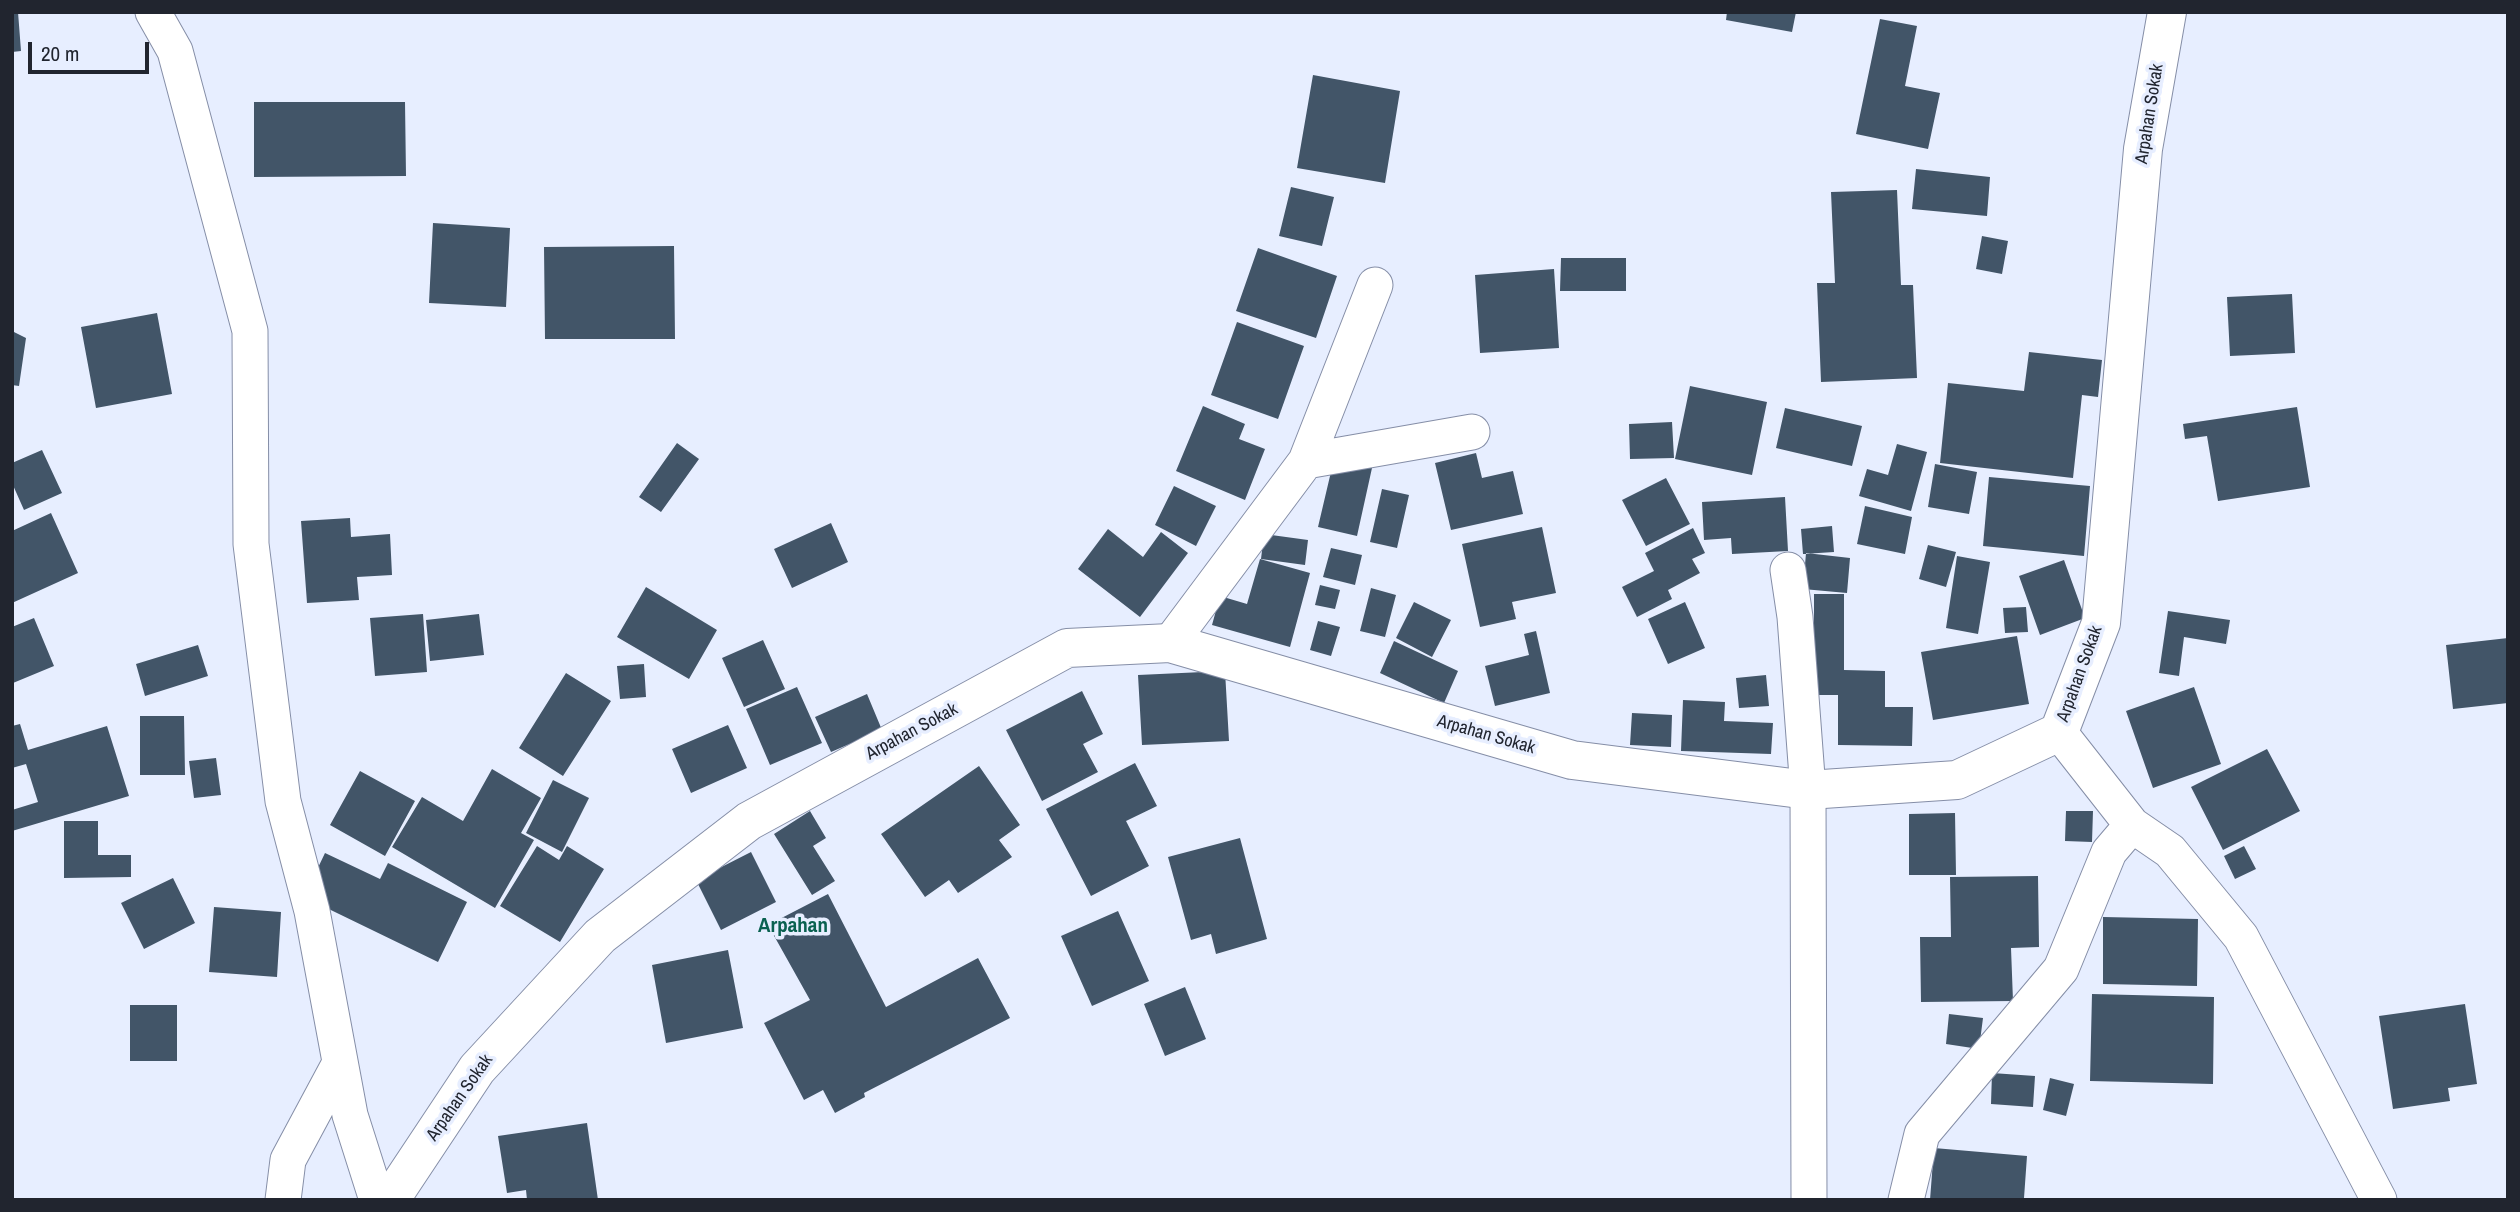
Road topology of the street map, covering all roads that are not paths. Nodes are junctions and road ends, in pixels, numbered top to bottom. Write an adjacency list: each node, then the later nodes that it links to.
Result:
1 (153, 12): 11 (street)
2 (2167, 12): 8 (street, Arpahan Sokak)
3 (1375, 285): 5 (street)
4 (1472, 432): 5 (street)
5 (1306, 461): 7 (street)
6 (1788, 570): 9 (street)
7 (1170, 643): 9 (street, Arpahan Sokak); 14 (street, Arpahan Sokak)
8 (2059, 732): 9 (street, Arpahan Sokak); 10 (street)
9 (1808, 790): 15 (street)
10 (2132, 825): 16 (street); 17 (street)
11 (340, 1063): 12 (street); 13 (street)
12 (283, 1200)
13 (377, 1200)
14 (390, 1200)
15 (1809, 1200)
16 (1906, 1200)
17 (2379, 1200)

